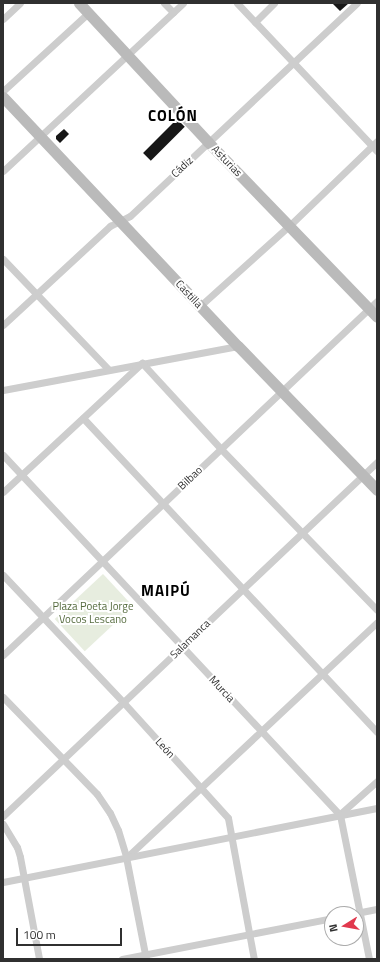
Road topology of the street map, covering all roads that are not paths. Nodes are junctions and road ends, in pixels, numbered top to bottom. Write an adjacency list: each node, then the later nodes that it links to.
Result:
1 (20, 3): 10 (street)
2 (79, 3): 9 (street, Asturias)
3 (164, 3): 8 (street)
4 (183, 3): 8 (street)
5 (237, 3): 11 (street)
6 (274, 3): 11 (street)
7 (357, 3): 13 (street, Cádiz)
8 (173, 12): 12 (street)
9 (88, 13): 12 (street, Asturias); 14 (street)
10 (3, 19)
11 (255, 22): 13 (street)
12 (127, 55): 16 (street); 17 (street, Asturias)
13 (293, 63): 17 (street, Cádiz); 18 (street)
14 (3, 90)
15 (3, 97): 16 (street, Castilla)
16 (40, 136): 19 (street); 20 (street, Castilla)
17 (208, 142): 20 (street, Cádiz); 21 (street, Asturias)
18 (375, 146): 21 (street)
19 (3, 171)
20 (120, 221): 23 (street, Cádiz); 25 (street, Castilla)
21 (289, 226): 24 (street, Asturias); 25 (street)
22 (3, 258): 23 (street)
23 (37, 294): 27 (street, Cádiz); 30 (street)
24 (373, 305): 26 (street, Asturias); 32 (street, Bilbao)
25 (200, 306): 28 (street, Castilla)
26 (377, 317)
27 (3, 325)
28 (238, 346): 29 (street); 32 (street, Castilla)
29 (142, 363): 30 (street); 33 (street); 34 (street)
30 (109, 370): 31 (street)
31 (3, 390)
32 (282, 392): 34 (street, Bilbao); 38 (street, Castilla)
33 (83, 418): 37 (street); 41 (street)
34 (221, 449): 41 (street, Bilbao); 42 (street)
35 (3, 455): 37 (street, Murcia)
36 (377, 462): 38 (street, Salamanca)
37 (21, 474): 40 (street); 43 (street, Murcia)
38 (364, 476): 39 (street, Castilla); 42 (street, Salamanca)
39 (377, 490)
40 (3, 492)
41 (162, 505): 43 (street, Bilbao); 45 (street)
42 (302, 533): 45 (street, Salamanca); 46 (street)
43 (102, 561): 47 (street, Bilbao); 49 (street, Murcia)
44 (3, 575): 47 (street, León)
45 (242, 589): 49 (street, Salamanca); 51 (street)
46 (377, 610)
47 (43, 617): 50 (street, Bilbao); 53 (street, León)
48 (377, 622): 51 (street)
49 (182, 646): 53 (street, Salamanca); 54 (street, Murcia)
50 (3, 655)
51 (322, 674): 54 (street); 55 (street)
52 (3, 696): 56 (street)
53 (123, 702): 56 (street, Salamanca); 58 (street, León)
54 (260, 730): 58 (street); 60 (street, Murcia)
55 (377, 732)
56 (63, 759): 61 (street, Salamanca); 64 (street)
57 (377, 781): 60 (street)
58 (201, 787): 63 (street, León); 64 (street)
59 (377, 808): 60 (street)
60 (340, 815): 63 (street); 67 (street)
61 (3, 816)
62 (3, 824): 65 (street)
63 (232, 836): 64 (street); 72 (street, León)
64 (126, 858): 65 (street); 73 (street)
65 (24, 878): 66 (street); 74 (street)
66 (3, 882)
67 (359, 906)
68 (377, 909): 69 (street)
69 (364, 911)
70 (324, 920): 72 (street)
71 (364, 933): 77 (street)
72 (250, 934): 73 (street); 76 (street, León)
73 (145, 957): 75 (street)
74 (39, 959)
75 (122, 959)
76 (254, 959)
77 (369, 959)

